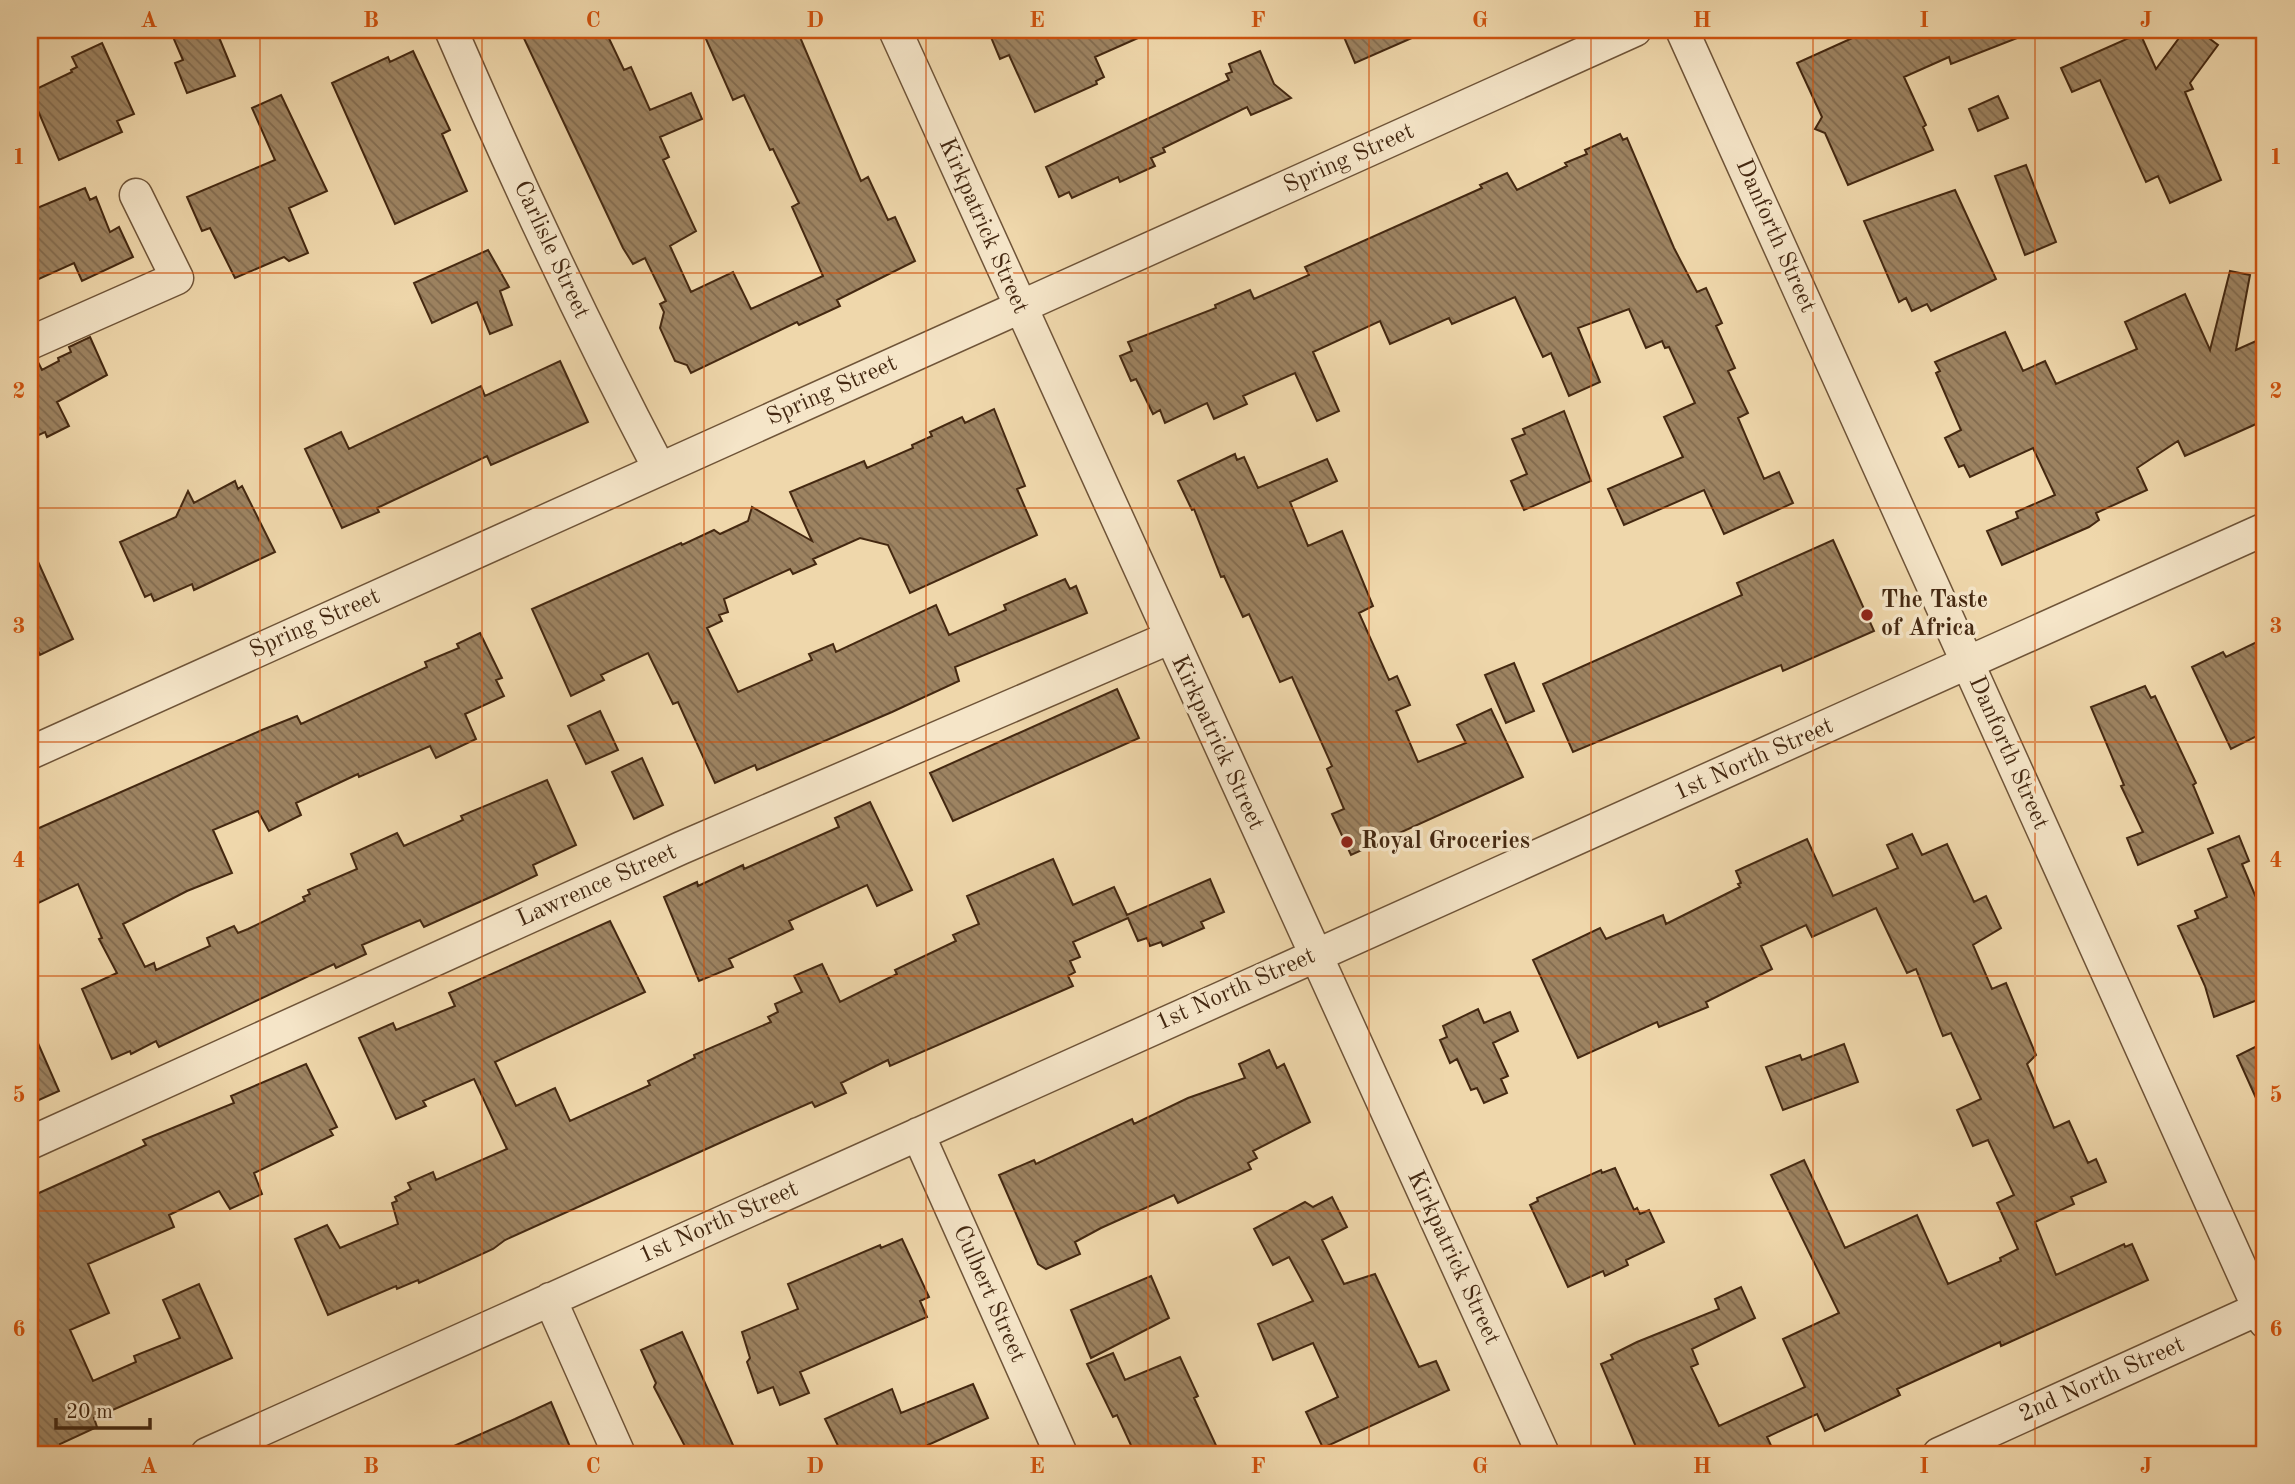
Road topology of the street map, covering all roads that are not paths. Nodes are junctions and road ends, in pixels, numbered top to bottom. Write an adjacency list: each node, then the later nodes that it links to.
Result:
1 (451, 30): 8 (street, Carlisle Street)
2 (895, 30): 6 (street, Kirkpatrick Street)
3 (1635, 30): 6 (street, Spring Street)
4 (1682, 30): 11 (street, Danforth Street)
5 (136, 195): 7 (street)
6 (1019, 308): 8 (street, Spring Street); 10 (street, Kirkpatrick Street)
7 (30, 343)
8 (659, 468): 12 (street, Spring Street)
9 (2265, 530): 11 (street, 1st North Street)
10 (1169, 638): 13 (street, Kirkpatrick Street); 15 (street, Lawrence Street)
11 (1968, 665): 13 (street, 1st North Street); 17 (street, Danforth Street)
12 (30, 753)
13 (1314, 954): 14 (street, 1st North Street); 21 (street, Kirkpatrick Street)
14 (918, 1134): 16 (street, 1st North Street); 20 (street, Culbert Street)
15 (30, 1143)
16 (550, 1300): 18 (street, 1st North Street); 19 (street)
17 (2263, 1312): 22 (street, 2nd North Street)
18 (207, 1454)
19 (619, 1454)
20 (1061, 1454)
21 (1543, 1454)
22 (1939, 1454)

